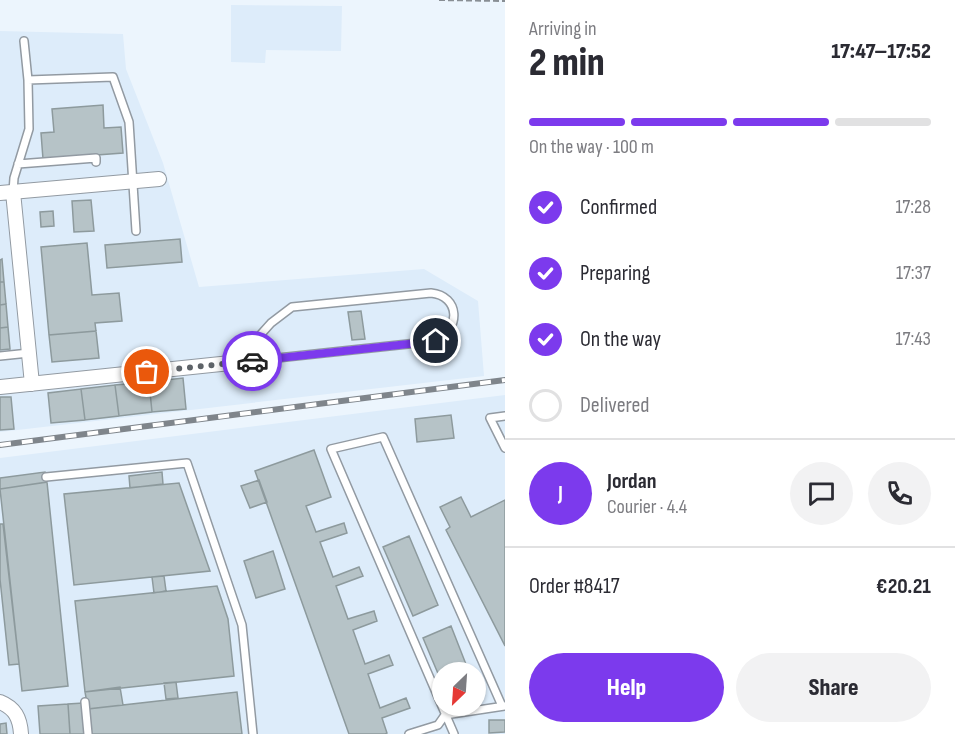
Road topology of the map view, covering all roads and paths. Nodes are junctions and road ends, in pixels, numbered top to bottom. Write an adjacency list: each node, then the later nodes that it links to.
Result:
1 (439, 0): 2 (path)
2 (505, 1)
3 (24, 41): 4 (lane)
4 (28, 80): 6 (lane); 8 (lane)
5 (96, 162): 6 (lane)
6 (18, 164): 9 (lane)
7 (159, 179): 8 (street)
8 (132, 182): 9 (street); 10 (lane)
9 (7, 192): 11 (street)
10 (136, 231)
11 (29, 353): 12 (lane); 14 (street)
12 (0, 356)
13 (240, 362): 13 (lane); 14 (street)
14 (32, 384): 15 (street)
15 (0, 387)
16 (505, 416): 17 (lane)
17 (505, 448)
18 (46, 477): 30 (lane)
19 (484, 662): 21 (lane)
20 (486, 666): 24 (lane)
21 (432, 685)
22 (0, 699): 28 (street)
23 (85, 702): 29 (lane)
24 (504, 706): 25 (lane)
25 (486, 709)
26 (444, 716): 31 (lane)
27 (445, 716): 32 (lane)
28 (21, 734)
29 (87, 734)
30 (254, 734)
31 (409, 734)
32 (454, 734)

